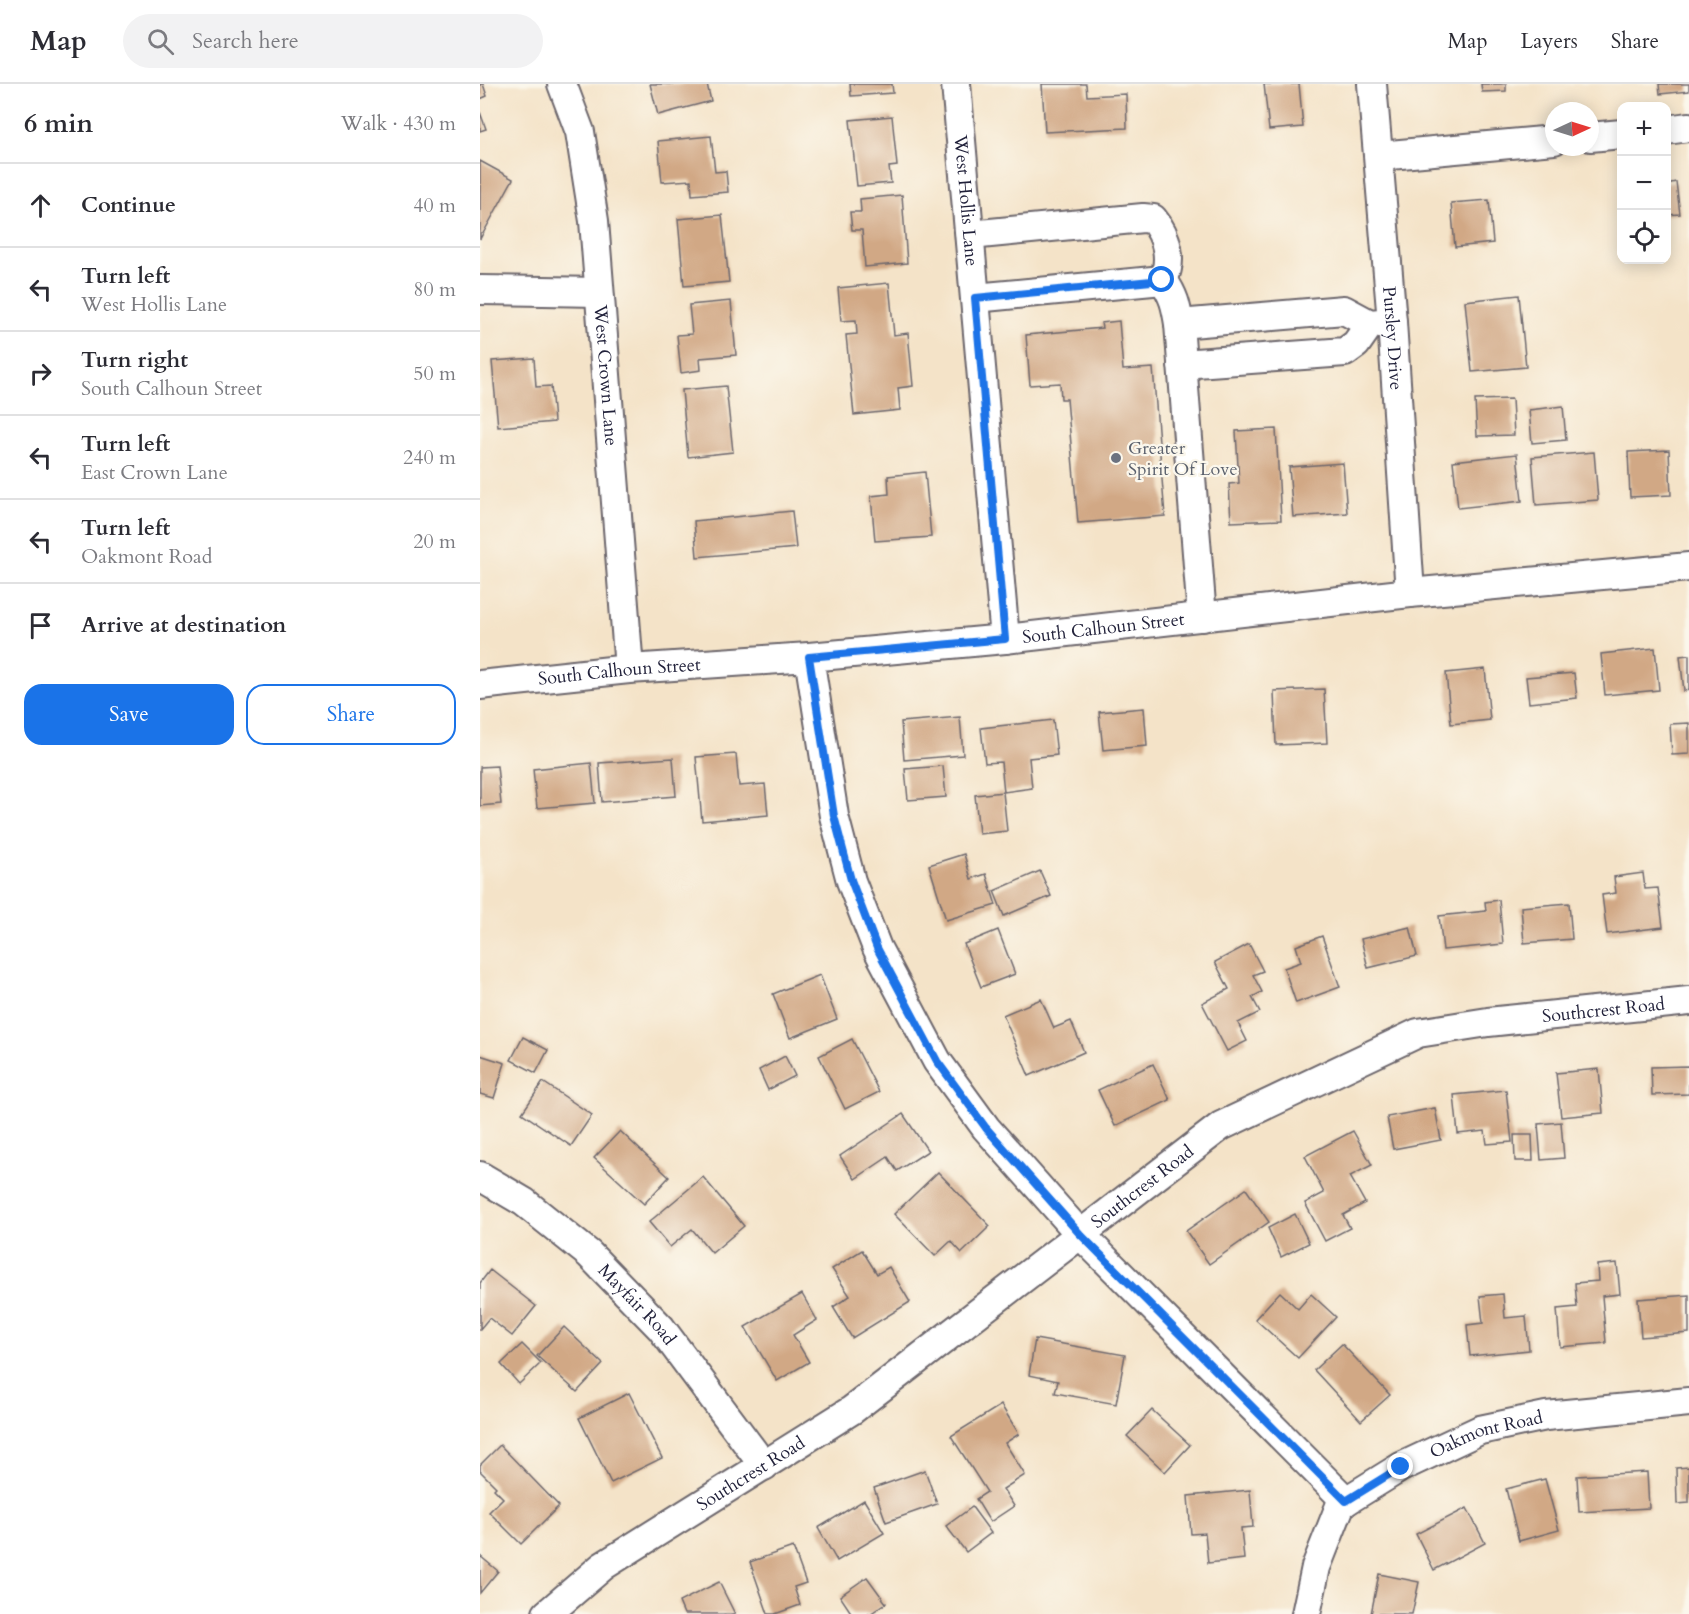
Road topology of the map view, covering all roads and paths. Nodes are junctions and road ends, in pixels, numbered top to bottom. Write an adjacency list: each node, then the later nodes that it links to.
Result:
1 (562, 84): 13 (street, West Crown Lane)
2 (956, 84): 10 (street, West Hollis Lane)
3 (1372, 84): 9 (street, Pursley Drive)
4 (1689, 128): 5 (street)
5 (1671, 130)
6 (1617, 134): 7 (street)
7 (1599, 136)
8 (1545, 141): 9 (street)
9 (1379, 156): 15 (street, Pursley Drive)
10 (969, 235): 11 (street); 14 (street, West Hollis Lane)
11 (1162, 280): 14 (street); 16 (street)
12 (480, 290): 13 (street)
13 (599, 292): 23 (street, West Crown Lane)
14 (975, 298): 21 (street, West Hollis Lane)
15 (1381, 323): 16 (street); 17 (street); 19 (street, Pursley Drive)
16 (1179, 324): 17 (street)
17 (1182, 364): 20 (street)
18 (1689, 567): 19 (street, South Calhoun Street)
19 (1410, 593): 20 (street, South Calhoun Street)
20 (1202, 617): 21 (street, South Calhoun Street)
21 (1005, 639): 22 (street, South Calhoun Street)
22 (809, 657): 23 (street, South Calhoun Street); 27 (street)
23 (629, 669): 24 (street, South Calhoun Street)
24 (480, 685)
25 (1689, 1001): 27 (street, Southcrest Road)
26 (480, 1176): 29 (street, Mayfair Road)
27 (1080, 1234): 29 (street, Southcrest Road); 30 (street)
28 (1689, 1402): 30 (street, Oakmont Road)
29 (764, 1466): 31 (street, Southcrest Road)
30 (1346, 1501): 32 (street, Oakmont Road)
31 (547, 1614)
32 (1306, 1614)

